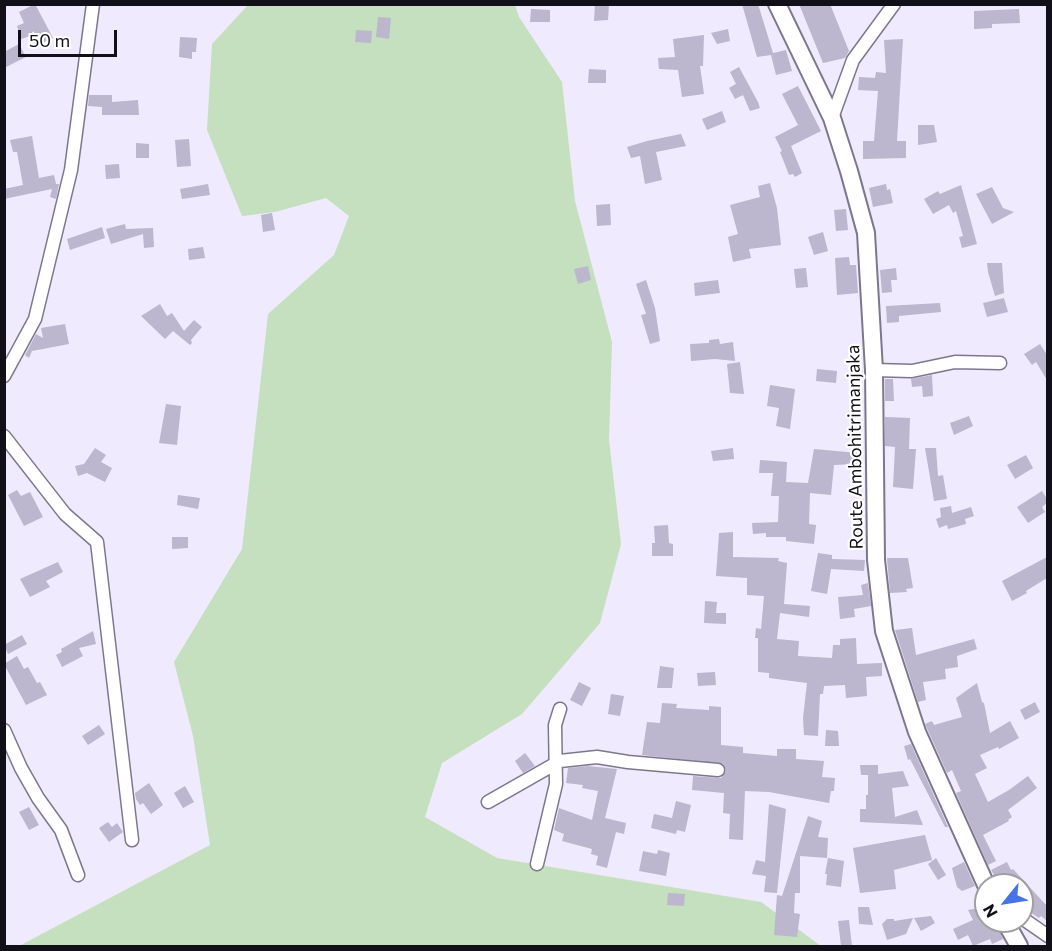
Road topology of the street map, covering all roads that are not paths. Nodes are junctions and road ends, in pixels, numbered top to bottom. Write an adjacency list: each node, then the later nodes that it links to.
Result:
1 (93, 4): 7 (street)
2 (777, 4): 4 (street, Route Ambohitrimanjaka)
3 (894, 4): 4 (street)
4 (832, 118): 6 (street, Route Ambohitrimanjaka)
5 (1000, 363): 6 (street)
6 (874, 370): 16 (street, Route Ambohitrimanjaka)
7 (4, 376)
8 (4, 436): 14 (street)
9 (560, 709): 11 (street)
10 (4, 730): 17 (street)
11 (556, 764): 12 (street); 13 (street); 15 (street)
12 (718, 770)
13 (488, 802)
14 (132, 840)
15 (537, 864)
16 (981, 873)
17 (78, 875)
18 (1034, 927): 19 (street)
19 (1047, 936)

